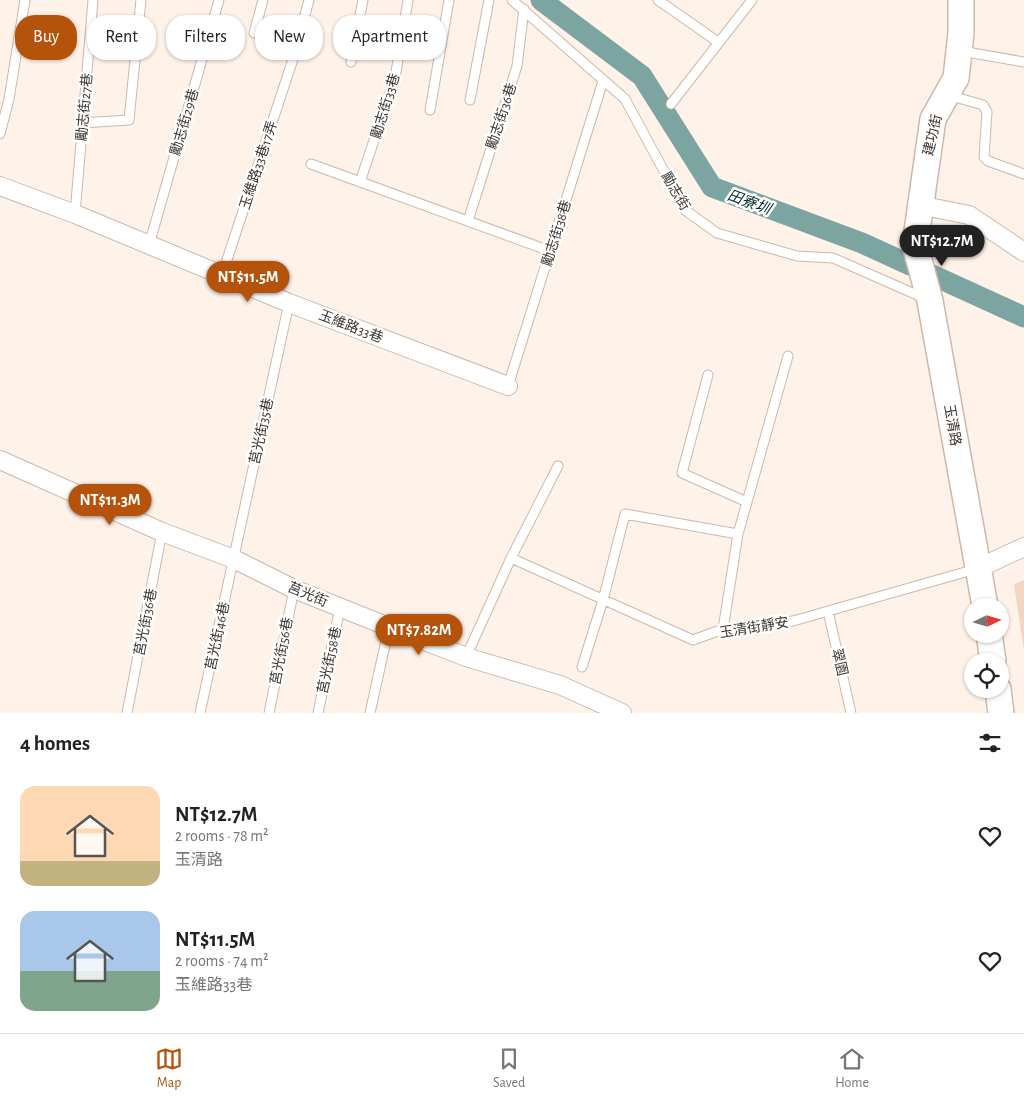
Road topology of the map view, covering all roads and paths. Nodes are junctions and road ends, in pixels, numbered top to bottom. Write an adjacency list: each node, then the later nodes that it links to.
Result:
1 (25, 0): 23 (lane)
2 (93, 0): 27 (lane, 勵志街27巷)
3 (141, 0): 27 (lane)
4 (219, 0): 36 (lane, 勵志街29巷)
5 (263, 0): 16 (lane)
6 (309, 0): 40 (lane, 玉維路33巷17弄)
7 (363, 0): 19 (lane)
8 (408, 0): 31 (lane, 勵志街33巷)
9 (449, 0): 26 (lane)
10 (489, 0): 24 (lane)
11 (512, 0): 15 (lane, 勵志街)
12 (658, 0): 17 (lane)
13 (752, 0): 17 (lane)
14 (961, 0): 18 (street, 建功街)
15 (524, 9): 21 (lane, 勵志街); 35 (lane, 勵志街36巷)
16 (254, 33)
17 (718, 42): 25 (lane)
18 (959, 50): 20 (lane); 22 (street, 建功街)
19 (351, 62)
20 (1024, 62)
21 (603, 81): 38 (lane, 勵志街38巷); 41 (lane, 勵志街)
22 (945, 94): 30 (lane); 33 (street, 建功街)
23 (4, 98): 28 (lane)
24 (470, 100)
25 (671, 104)
26 (430, 110)
27 (82, 123): 34 (lane, 勵志街27巷)
28 (0, 134)
29 (312, 164): 31 (lane)
30 (1024, 174)
31 (360, 182): 35 (lane)
32 (0, 186): 34 (street, 玉維路33巷)
33 (919, 206): 37 (street, 建功街); 39 (street)
34 (75, 214): 36 (street, 玉維路33巷)
35 (468, 221): 38 (lane)
36 (149, 245): 40 (street, 玉維路33巷)
37 (915, 245): 41 (street, 玉清路)
38 (550, 251): 45 (lane, 勵志街38巷)
39 (1024, 252)
40 (222, 275): 42 (street, 玉維路33巷)
41 (930, 301): 54 (street, 玉清路)
42 (289, 303): 45 (street, 玉維路33巷); 53 (lane, 莒光街35巷)
43 (788, 356): 48 (lane)
44 (708, 375): 48 (lane)
45 (508, 386)
46 (0, 460): 49 (street, 莒光街)
47 (558, 466): 52 (lane)
48 (747, 502): 50 (lane)
49 (162, 532): 53 (street, 莒光街); 65 (lane, 莒光街36巷)
50 (738, 534): 57 (lane); 61 (lane)
51 (1024, 547): 54 (street)
52 (510, 558): 57 (lane, 玉清街靜安); 62 (lane)
53 (234, 559): 55 (street, 莒光街); 66 (lane, 莒光街46巷)
54 (979, 568): 56 (street, 玉清路); 59 (lane, 玉清街靜安)
55 (294, 589): 58 (street, 莒光街); 67 (lane, 莒光街56巷)
56 (984, 598)
57 (603, 600): 61 (lane, 玉清街靜安); 63 (lane)
58 (340, 608): 60 (street, 莒光街); 68 (lane, 莒光街58巷)
59 (828, 612): 61 (lane, 玉清街靜安); 71 (lane, 翠園)
60 (389, 627): 62 (street, 莒光街); 69 (lane)
61 (723, 629)
62 (466, 657): 70 (street, 莒光街)
63 (582, 667)
64 (999, 698): 72 (street)
65 (127, 713)
66 (200, 713)
67 (269, 713)
68 (318, 713)
69 (370, 713)
70 (622, 713)
71 (851, 713)
72 (1001, 713)

